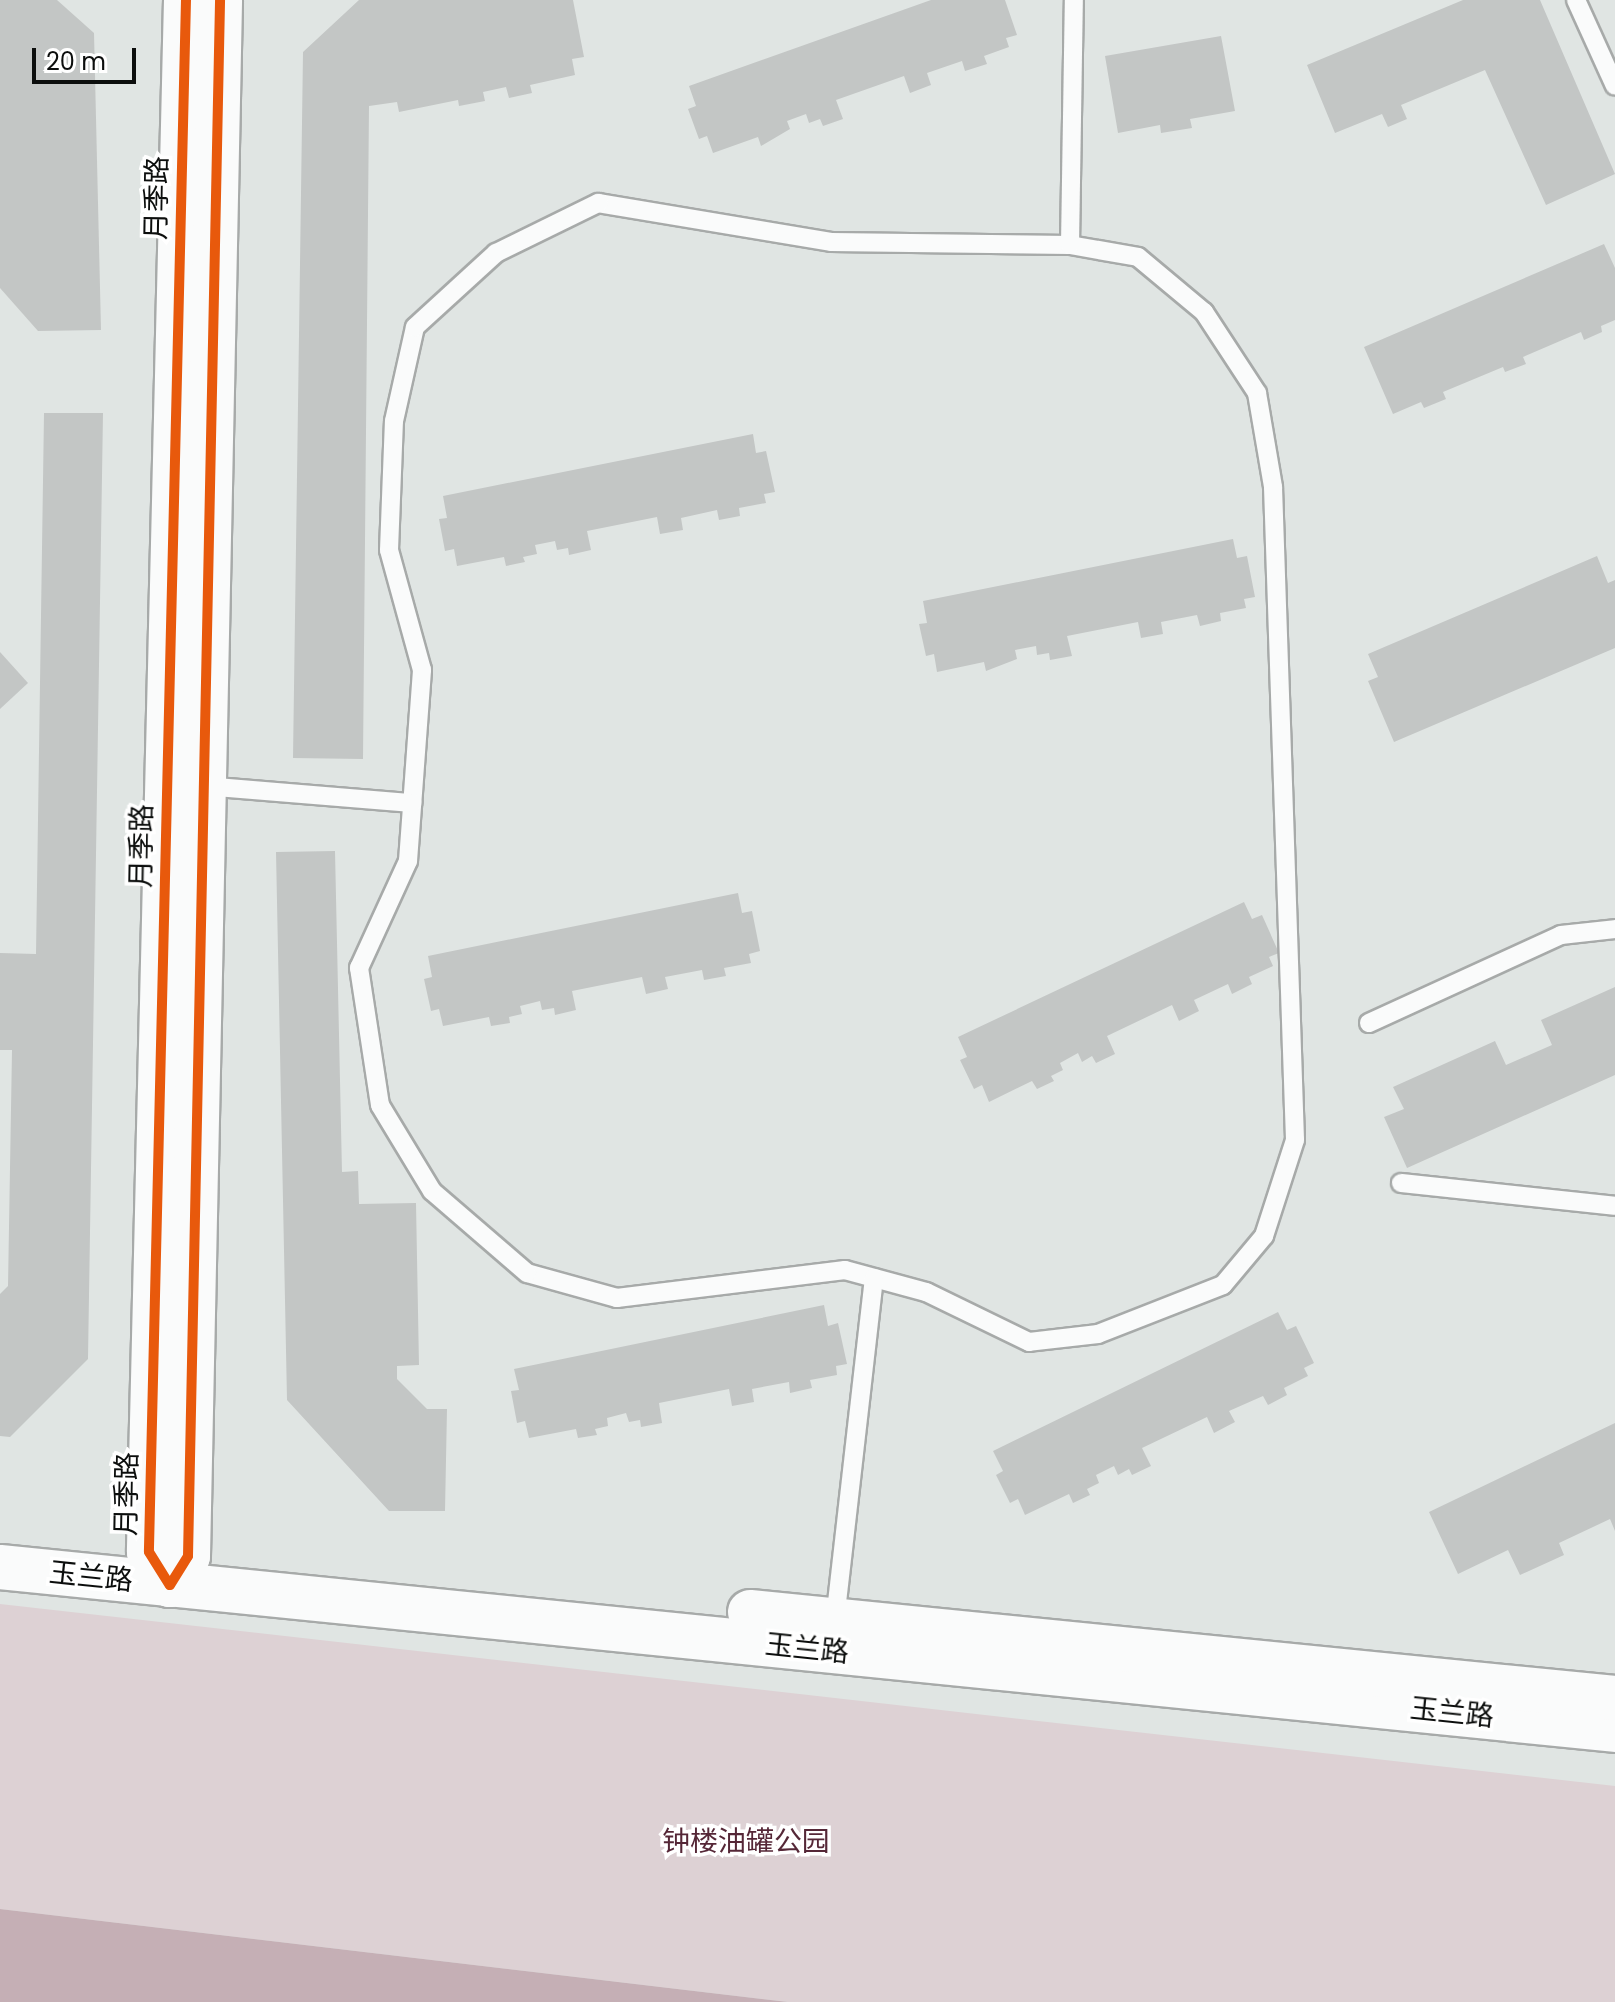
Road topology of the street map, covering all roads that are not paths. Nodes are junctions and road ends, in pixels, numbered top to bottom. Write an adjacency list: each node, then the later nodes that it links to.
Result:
1 (186, 0): 15 (street, 月季路)
2 (220, 0): 7 (street, 月季路)
3 (1074, 0): 6 (lane)
4 (1576, 0): 5 (lane)
5 (1615, 86)
6 (1070, 245): 8 (lane); 13 (lane)
7 (204, 786): 8 (lane); 15 (street, 月季路)
8 (412, 803): 13 (lane)
9 (1615, 929): 10 (lane)
10 (1369, 1023)
11 (1401, 1183): 12 (lane)
12 (1615, 1206)
13 (874, 1278): 17 (lane)
14 (0, 1537): 15 (street, 玉兰路)
15 (169, 1564): 16 (street, 玉兰路); 17 (street, 玉兰路); 19 (street, 玉兰路)
16 (0, 1567)
17 (835, 1620): 18 (street, 玉兰路)
18 (1615, 1698)
19 (1615, 1730)

